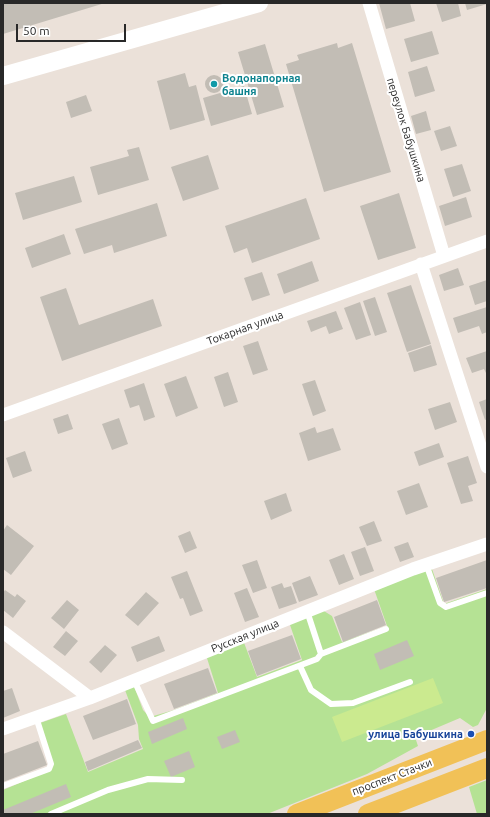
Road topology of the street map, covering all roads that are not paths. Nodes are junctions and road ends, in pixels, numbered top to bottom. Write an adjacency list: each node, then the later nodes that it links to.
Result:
1 (259, 3): 3 (street)
2 (369, 3): 5 (street, переулок Бабушкина)
3 (3, 76)
4 (487, 241): 5 (street, Токарная улица)
5 (444, 256): 6 (street, Токарная улица)
6 (421, 264): 7 (street, Токарная улица); 8 (street)
7 (3, 415)
8 (487, 467)
9 (487, 544): 10 (street, Русская улица)
10 (426, 564): 11 (lane); 12 (street, Русская улица)
11 (487, 593)
12 (307, 611): 15 (lane); 17 (street, Русская улица)
13 (386, 629): 15 (lane)
14 (3, 632): 19 (street)
15 (321, 654): 16 (lane)
16 (300, 666): 17 (lane); 18 (lane)
17 (134, 680): 19 (street, Русская улица)
18 (410, 682)
19 (90, 698): 20 (street, Русская улица)
20 (36, 717): 21 (street, Русская улица); 25 (lane)
21 (3, 729)
22 (487, 740): 27 (main road, проспект Стачки)
23 (487, 768): 28 (main road)
24 (182, 780): 26 (lane)
25 (3, 786)
26 (51, 814)
27 (297, 814)
28 (368, 814)

